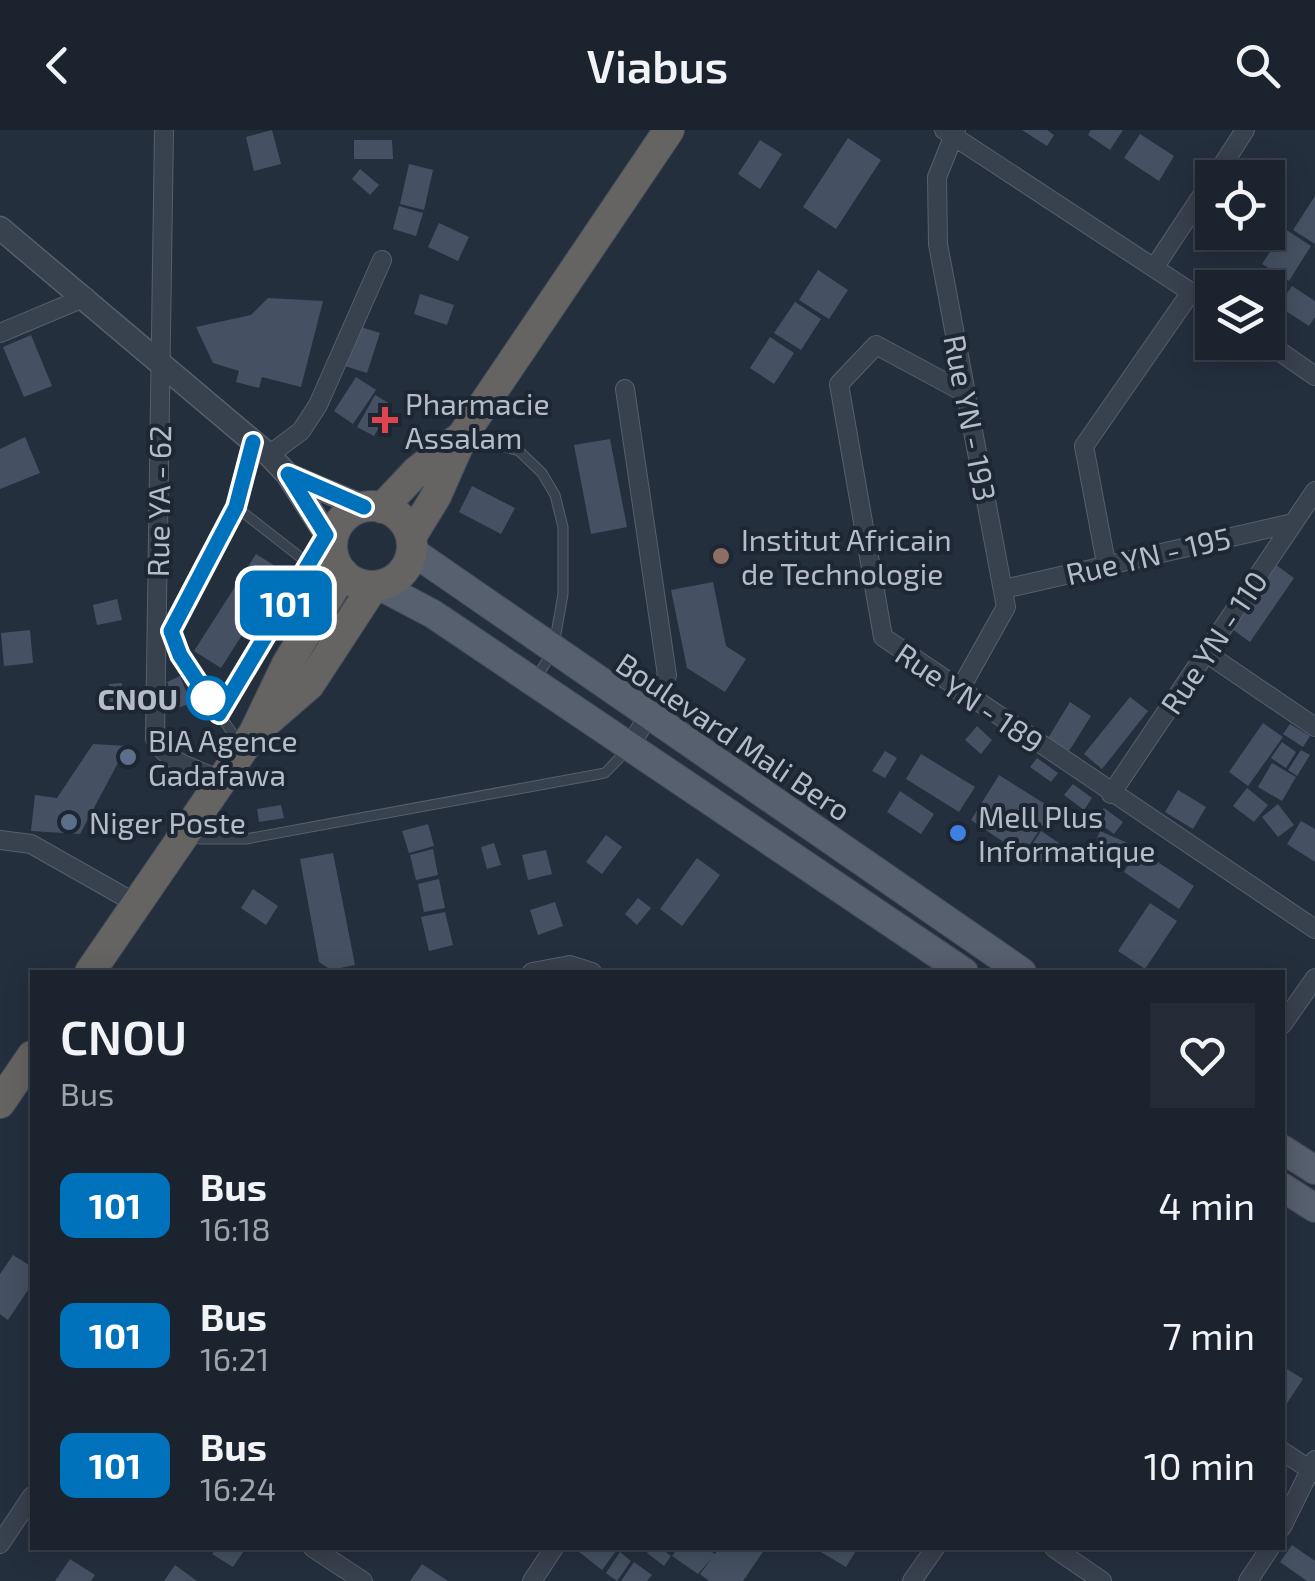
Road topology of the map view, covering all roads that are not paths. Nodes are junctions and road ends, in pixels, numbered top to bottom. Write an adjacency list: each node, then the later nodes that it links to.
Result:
1 (164, 130): 15 (street, Rue YA - 62)
2 (669, 130): 19 (highway)
3 (1246, 130): 5 (street)
4 (951, 132): 9 (street); 18 (street, Rue YN - 193)
5 (1226, 160)
6 (1195, 206): 9 (street)
7 (0, 228): 12 (street)
8 (382, 260): 20 (street)
9 (1154, 268): 10 (street)
10 (1191, 292): 11 (street); 28 (street)
11 (1195, 295)
12 (86, 298): 13 (street); 15 (street)
13 (0, 334)
14 (1285, 355): 16 (street)
15 (160, 362): 20 (street); 40 (street, Rue YA - 62)
16 (1315, 376)
17 (625, 388): 36 (street)
18 (967, 394): 30 (street, Rue YN - 193); 34 (street, Rue YN - 189)
19 (463, 435): 24 (highway); 26 (highway); 31 (lane)
20 (261, 448): 21 (street); 23 (lane)
21 (288, 474): 24 (street); 27 (street)
22 (1315, 491): 25 (street, Rue YN - 110)
23 (236, 507): 27 (lane); 35 (lane)
24 (373, 508): 26 (highway); 27 (highway)
25 (1293, 524): 28 (street, Rue YN - 195); 32 (street, Rue YN - 110)
26 (411, 544): 29 (highway); 31 (main road, Boulevard Mali Bero)
27 (328, 554): 29 (highway); 35 (lane); 38 (highway)
28 (1106, 563): 30 (street, Rue YN - 195)
29 (377, 586): 33 (main road); 38 (highway)
30 (1004, 589): 34 (street, Rue YN - 193)
31 (552, 651): 33 (lane); 36 (main road, Boulevard Mali Bero)
32 (1206, 653): 37 (street); 41 (street, Rue YN - 110)
33 (533, 682): 39 (main road)
34 (959, 691): 41 (street, Rue YN - 189)
35 (219, 714): 38 (lane)
36 (647, 716): 39 (street); 50 (main road, Boulevard Mali Bero)
37 (1315, 727)
38 (249, 740): 40 (highway)
39 (630, 747): 42 (lane); 49 (main road)
40 (222, 780): 42 (highway)
41 (1112, 794): 45 (street, Rue YN - 189)
42 (186, 831): 44 (highway)
43 (0, 840): 44 (street)
44 (137, 904): 46 (highway)
45 (1315, 929)
46 (91, 970)
47 (545, 970): 48 (street)
48 (585, 970)
49 (961, 970)
50 (1019, 970)
51 (1315, 978): 52 (street)
52 (1285, 1021)
53 (1285, 1151): 54 (main road)
54 (1315, 1170)
55 (1285, 1188): 56 (main road)
56 (1315, 1208)
57 (1285, 1453): 58 (street)
58 (1313, 1468): 60 (street)
59 (30, 1499): 61 (street)
60 (1285, 1521)
61 (0, 1544)
62 (316, 1550): 67 (street)
63 (553, 1550): 68 (street)
64 (934, 1550): 69 (street)
65 (1057, 1550): 70 (street)
66 (1269, 1550): 71 (street)
67 (363, 1581)
68 (532, 1581)
69 (912, 1581)
70 (1102, 1581)
71 (1248, 1581)

